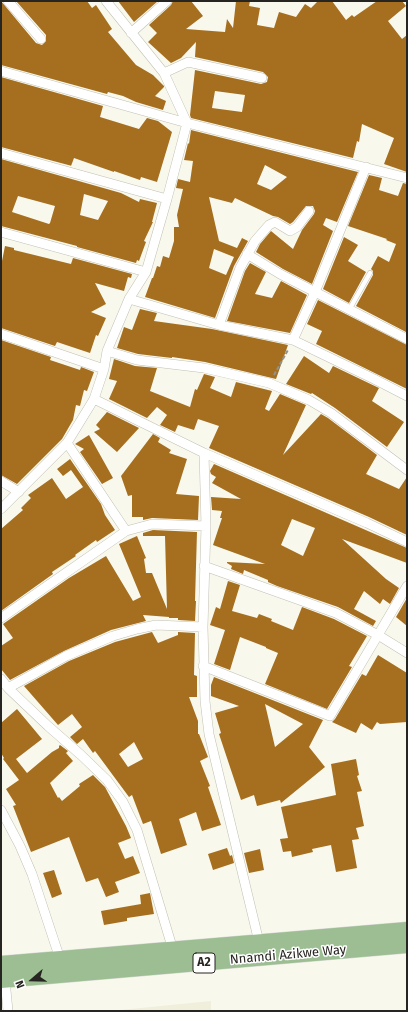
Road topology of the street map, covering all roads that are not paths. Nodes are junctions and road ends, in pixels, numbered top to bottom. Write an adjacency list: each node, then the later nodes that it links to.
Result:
1 (8, 1): 5 (street)
2 (106, 1): 4 (street)
3 (167, 1): 4 (street)
4 (132, 33): 7 (street)
5 (41, 39)
6 (1, 71): 9 (street)
7 (164, 73): 8 (street); 9 (street)
8 (262, 78)
9 (187, 123): 11 (street); 13 (street)
10 (1, 153): 13 (street)
11 (366, 167): 12 (street); 19 (street)
12 (407, 178)
13 (167, 199): 17 (street)
14 (309, 211): 16 (street)
15 (1, 232): 17 (street)
16 (247, 254): 19 (street); 22 (street)
17 (146, 272): 20 (street)
18 (370, 273): 21 (lane)
19 (315, 292): 21 (street); 25 (street)
20 (129, 299): 22 (street); 26 (street)
21 (349, 310): 24 (street)
22 (219, 325): 25 (street)
23 (1, 334): 27 (street)
24 (407, 339)
25 (293, 340): 28 (street)
26 (107, 351): 27 (street); 32 (street)
27 (104, 369): 29 (street)
28 (407, 396)
29 (94, 399): 30 (street); 31 (street)
30 (67, 443): 34 (street); 37 (street)
31 (204, 453): 36 (street); 38 (street)
32 (407, 470)
33 (1, 481): 34 (street)
34 (19, 492): 35 (street)
35 (1, 509)
36 (206, 526): 37 (street); 39 (street)
37 (126, 531): 41 (street)
38 (407, 542)
39 (204, 566): 42 (street); 43 (street)
40 (407, 586): 43 (street)
41 (1, 618)
42 (203, 627): 45 (street); 47 (street)
43 (378, 635): 44 (street); 45 (street)
44 (407, 653)
45 (203, 666): 50 (street)
46 (1, 679): 47 (street)
47 (8, 688): 52 (street)
48 (1, 810): 53 (street)
49 (407, 930): 50 (highway, Nnamdi Azikwe Way / A2)
50 (259, 942): 52 (highway, Nnamdi Azikwe Way / A2)
51 (407, 945): 55 (highway, Nnamdi Azikwe Way / A2)
52 (173, 950): 53 (highway, Nnamdi Azikwe Way / A2)
53 (61, 959): 54 (highway, Nnamdi Azikwe Way / A2); 55 (street)
54 (1, 964)
55 (62, 975): 56 (highway, Nnamdi Azikwe Way / A2)
56 (3, 980): 57 (street)
57 (8, 1011)

